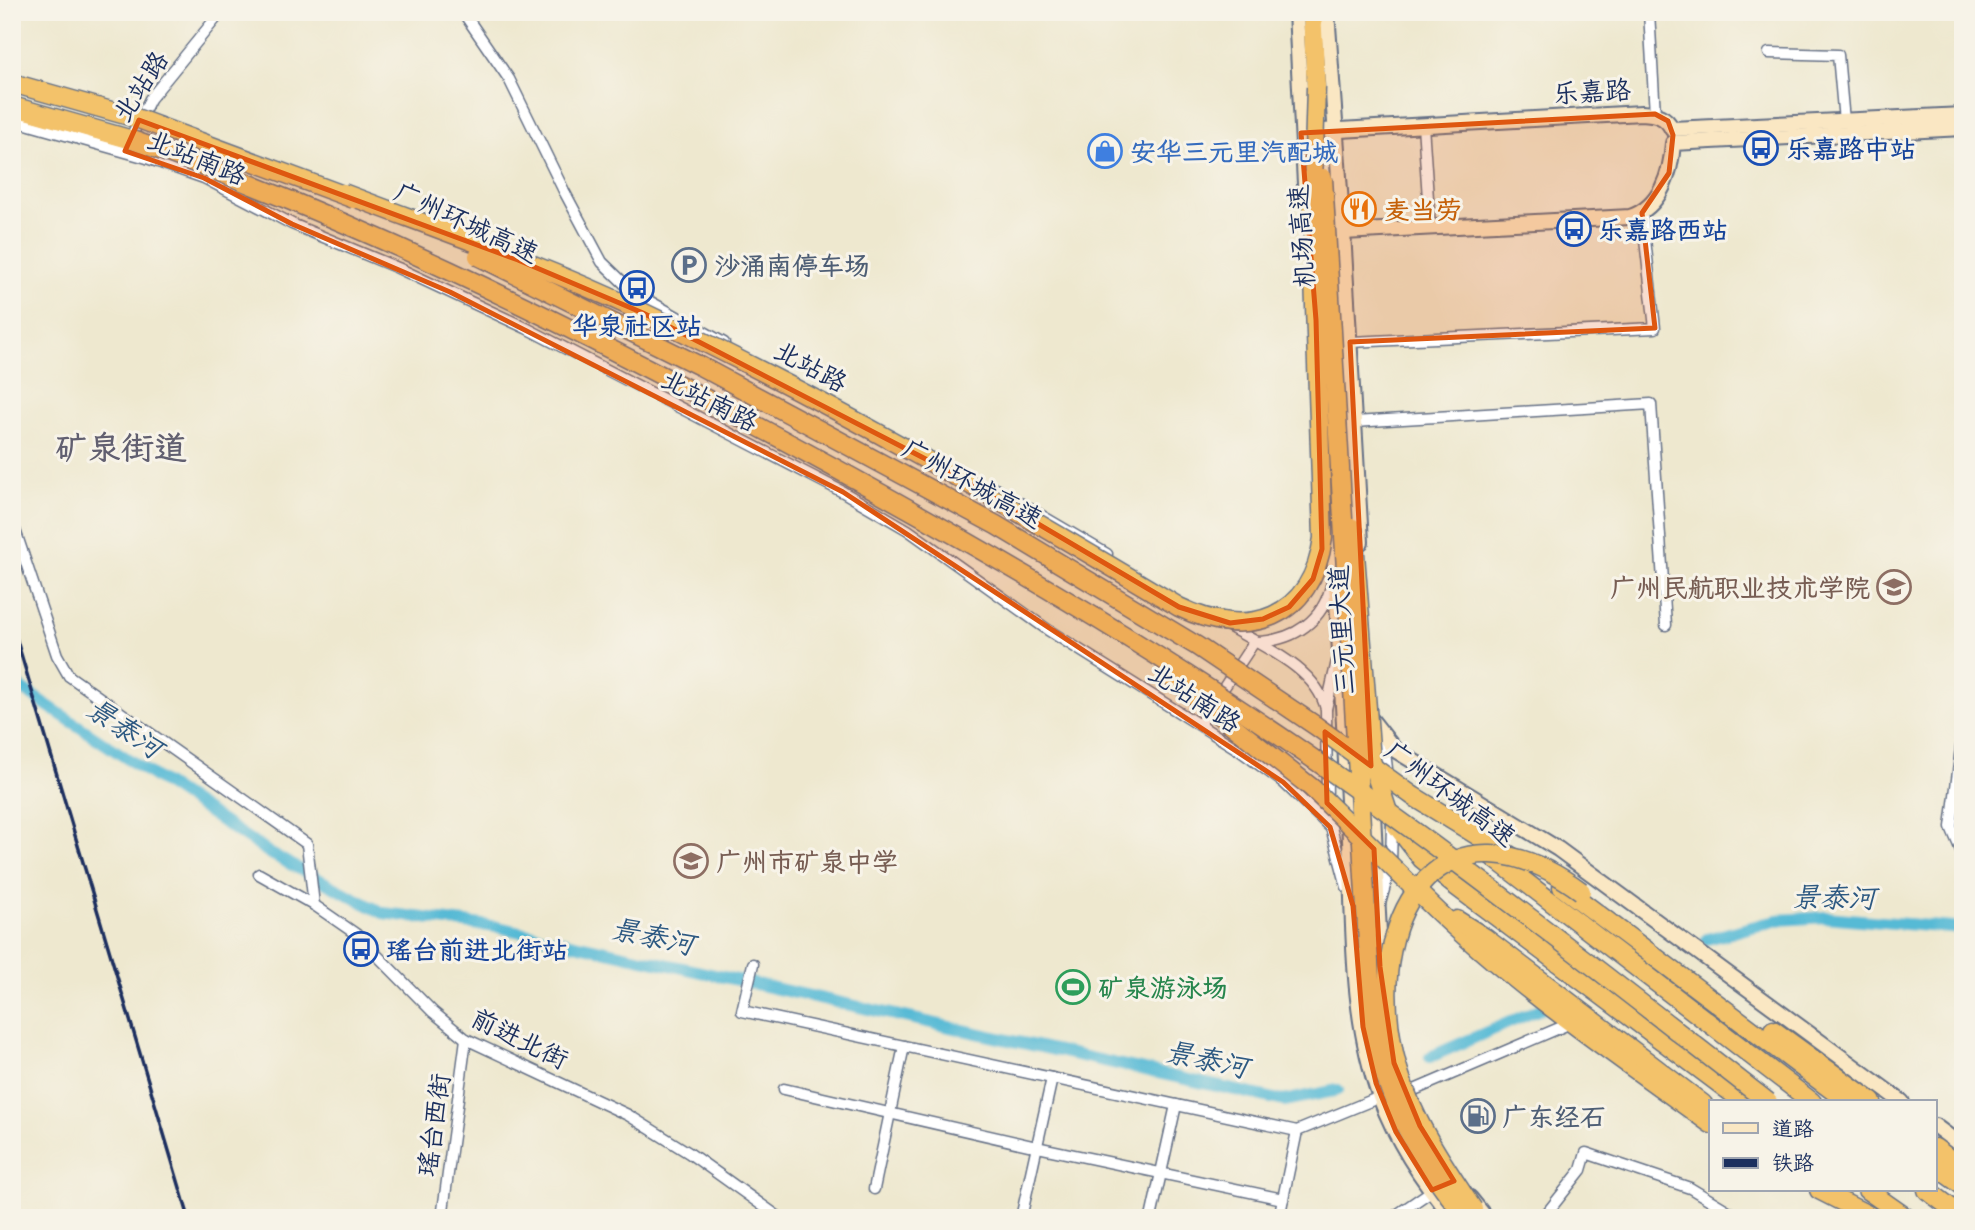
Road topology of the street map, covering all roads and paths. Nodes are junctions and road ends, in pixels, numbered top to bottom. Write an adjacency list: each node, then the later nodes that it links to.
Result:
1 (221, 12): 20 (street, 北站路)
2 (463, 12): 32 (street, 北站路)
3 (1296, 12): 9 (main road, 三元里大道)
4 (1312, 12): 9 (highway, 机场高速)
5 (1326, 12): 9 (main road, 三元里大道)
6 (1648, 12): 11 (street)
7 (1769, 53): 14 (street)
8 (12, 83): 21 (highway, 广州环城高速, bridge)
9 (1316, 88): 17 (main road, 三元里大道); 18 (main road, 三元里大道); 21 (highway, bridge); 27 (highway, 机场高速, bridge)
10 (12, 106): 30 (highway, 广州环城高速, bridge)
11 (1655, 114): 15 (main road, 乐嘉路); 19 (main road, 乐嘉路)
12 (1963, 115): 14 (main road)
13 (12, 120): 20 (street, 北站南路)
14 (1844, 121): 19 (main road)
15 (1423, 125): 17 (main road, 乐嘉路); 23 (street)
16 (1963, 128): 19 (main road)
17 (1336, 130): 18 (main road, 乐嘉路); 24 (main road, 三元里大道)
18 (1301, 133): 29 (main road, 三元里大道)
19 (1672, 136): 22 (main road)
20 (125, 151): 36 (street, 北站南路)
21 (343, 193): 38 (highway, 广州环城高速, bridge)
22 (1642, 214): 23 (main road); 25 (street)
23 (1430, 228): 24 (main road)
24 (1343, 232): 25 (main road, 三元里大道)
25 (1350, 342): 26 (main road, 三元里大道)
26 (1354, 422): 31 (street); 35 (main road, 三元里大道)
27 (1340, 456): 53 (highway, bridge); 89 (highway, bridge)
28 (12, 521): 43 (street)
29 (1335, 568): 32 (street); 33 (main road, 三元里大道)
30 (1044, 586): 42 (highway, bridge); 54 (highway, 广州环城高速, bridge)
31 (1666, 625)
32 (1254, 642): 34 (street, 北站路); 36 (street)
33 (1339, 650): 34 (street); 44 (main road, 三元里大道)
34 (1326, 709): 39 (street)
35 (1370, 718): 51 (main road, 三元里大道); 58 (main road)
36 (1199, 724): 39 (street, 北站南路)
37 (1963, 733): 40 (street)
38 (1413, 796): 55 (highway, 广州环城高速, bridge); 56 (highway, bridge)
39 (1330, 827): 44 (street)
40 (1963, 855)
41 (259, 874): 43 (street, 前进北街)
42 (1427, 901): 60 (highway); 62 (highway)
43 (314, 905): 47 (street, 前进北街)
44 (1353, 906): 52 (main road, 三元里大道)
45 (753, 964): 48 (street)
46 (1564, 1026): 51 (street)
47 (466, 1038): 82 (street, 瑶台西街); 83 (street, 前进北街)
48 (904, 1046): 49 (street); 61 (street)
49 (1052, 1078): 59 (street); 65 (street)
50 (784, 1089): 61 (street)
51 (1405, 1094): 71 (main road, 三元里大道)
52 (1380, 1097): 64 (street); 74 (main road, 三元里大道)
53 (1741, 1100)
54 (1765, 1100)
55 (1809, 1100)
56 (1845, 1100)
57 (1869, 1100): 90 (highway, bridge)
58 (1899, 1100)
59 (1176, 1105): 64 (street); 70 (street)
60 (1709, 1107)
61 (890, 1113): 65 (street); 73 (street)
62 (1709, 1123)
63 (1937, 1128): 66 (main road)
64 (1297, 1131): 80 (street)
65 (1037, 1147): 70 (street); 84 (street)
66 (1963, 1147)
67 (1937, 1150): 69 (highway)
68 (1937, 1167): 72 (highway)
69 (1963, 1169)
70 (1161, 1174): 80 (street); 85 (street)
71 (1457, 1181): 74 (street); 91 (main road, 三元里大道)
72 (1963, 1186)
73 (874, 1189)
74 (1432, 1190): 87 (street); 88 (main road, 三元里大道)
75 (1805, 1192): 94 (highway)
76 (1823, 1192): 95 (highway)
77 (1870, 1192): 96 (highway)
78 (1884, 1192): 97 (highway)
79 (1930, 1192): 81 (highway)
80 (1283, 1199): 86 (street)
81 (1963, 1217)
82 (442, 1218)
83 (780, 1218)
84 (1021, 1218)
85 (1151, 1218)
86 (1279, 1218)
87 (1392, 1218)
88 (1454, 1218)
89 (1468, 1218)
90 (1479, 1218)
91 (1486, 1218)
92 (1544, 1218): 93 (street)
93 (1740, 1218)
94 (1847, 1218)
95 (1874, 1218)
96 (1907, 1218)
97 (1917, 1218)

